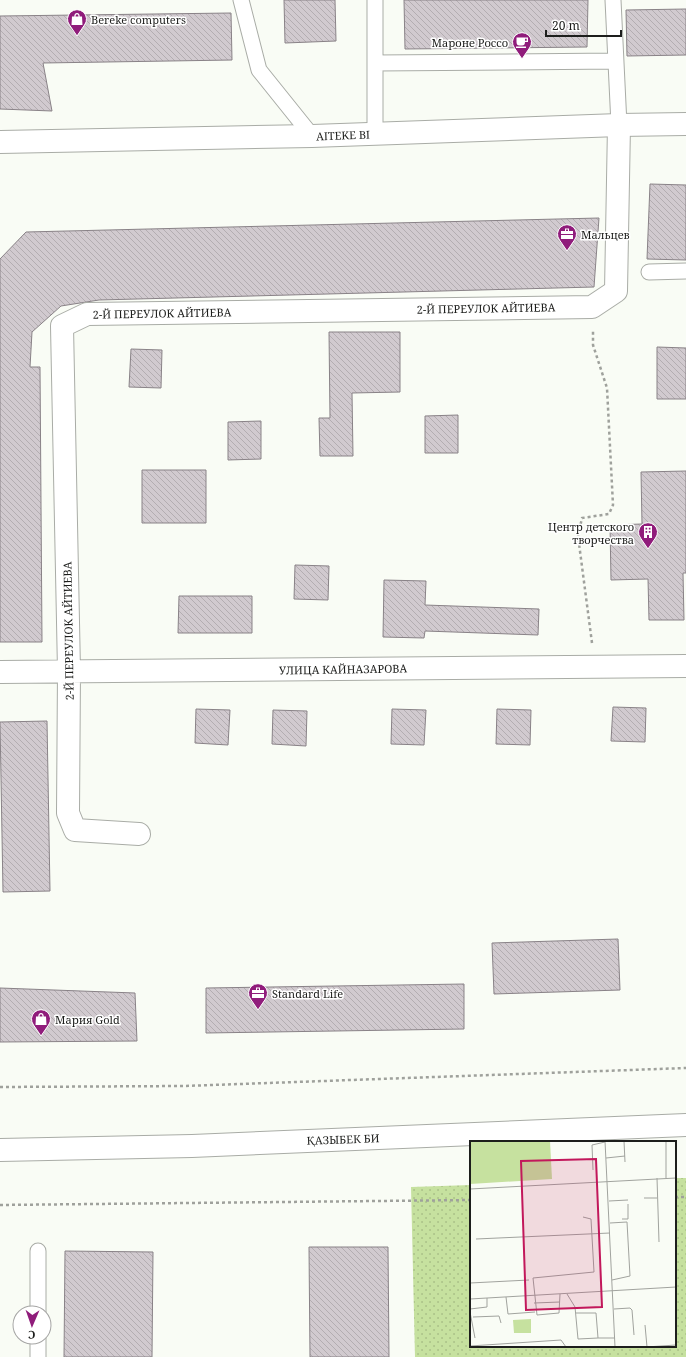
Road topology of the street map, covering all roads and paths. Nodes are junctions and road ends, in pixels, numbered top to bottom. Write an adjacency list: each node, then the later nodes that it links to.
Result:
1 (241, 0): 9 (lane)
2 (375, 0): 5 (lane)
3 (613, 0): 4 (lane)
4 (616, 61): 5 (lane); 7 (lane)
5 (375, 63): 8 (lane)
6 (686, 124): 7 (street, AITEKE BI)
7 (619, 125): 8 (street, AITEKE BI); 13 (street)
8 (375, 134): 9 (street, AITEKE BI)
9 (312, 136): 10 (street, AITEKE BI)
10 (0, 142)
11 (686, 271): 12 (lane)
12 (649, 272)
13 (592, 307): 14 (path); 16 (street, 2-Й ПЕРЕУЛОК АЙТИЕВА)
14 (597, 666): 15 (street, УЛИЦА КАЙНАЗАРОВА); 16 (street, УЛИЦА КАЙНАЗАРОВА)
15 (686, 666)
16 (69, 671): 17 (street, УЛИЦА КАЙНАЗАРОВА); 18 (street, 2-Й ПЕРЕУЛОК АЙТИЕВА)
17 (0, 672)
18 (139, 834)
19 (686, 1068): 20 (path)
20 (0, 1087)
21 (686, 1125): 22 (street, ҚАЗЫБЕК БИ)
22 (0, 1150)
23 (470, 1200): 24 (path)
24 (0, 1205)
25 (38, 1250): 26 (lane)
26 (38, 1305)
27 (38, 1345): 28 (lane)
28 (38, 1357)

